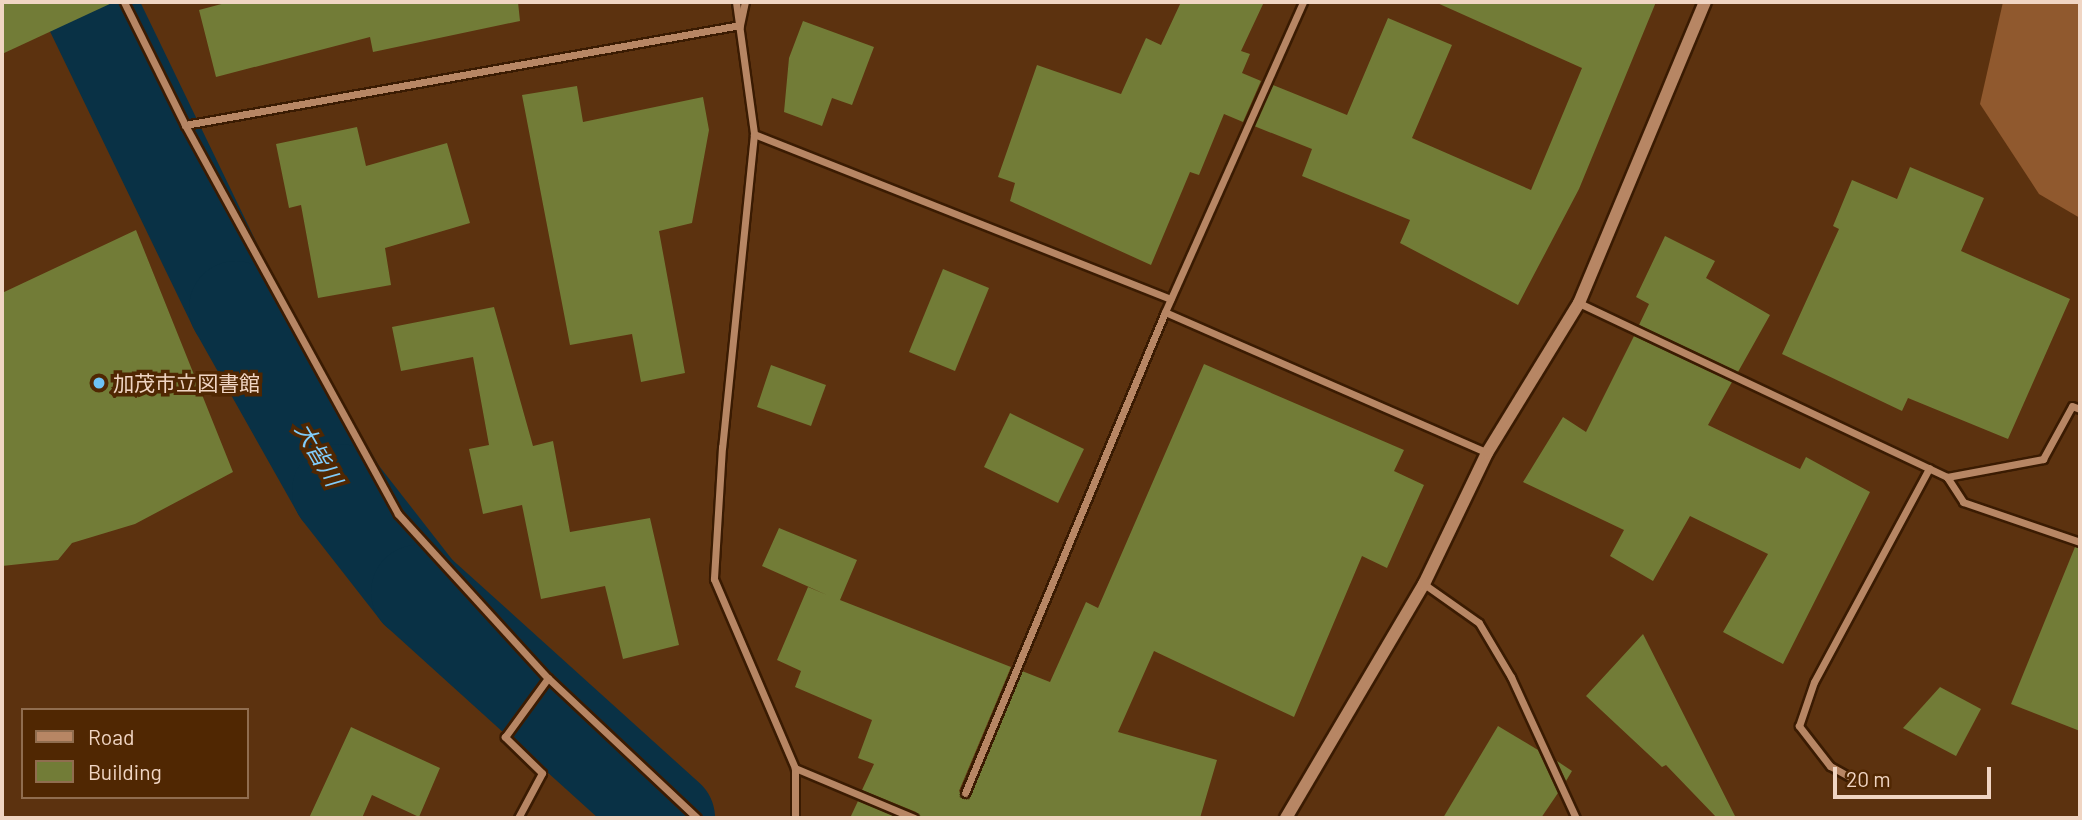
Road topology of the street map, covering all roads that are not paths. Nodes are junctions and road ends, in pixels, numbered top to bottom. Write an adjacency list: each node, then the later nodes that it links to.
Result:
1 (124, 2): 7 (street)
2 (736, 2): 6 (street)
3 (745, 2): 6 (street)
4 (1303, 2): 9 (street)
5 (1705, 2): 10 (street)
6 (740, 25): 7 (street); 8 (street)
7 (185, 125): 18 (street)
8 (754, 134): 9 (street); 19 (street)
9 (1171, 299): 11 (street)
10 (1578, 303): 13 (street); 14 (street)
11 (1166, 312): 13 (street); 21 (street)
12 (2080, 409): 15 (street)
13 (1487, 453): 17 (street)
14 (1928, 468): 15 (street); 20 (street)
15 (1947, 477): 16 (street)
16 (2080, 542)
17 (1424, 584): 26 (street); 27 (street)
18 (548, 678): 22 (street); 23 (street)
19 (795, 768): 24 (street); 25 (street)
20 (1859, 782)
21 (965, 793)
22 (518, 818)
23 (697, 818)
24 (794, 818)
25 (914, 818)
26 (1286, 818)
27 (1576, 818)

